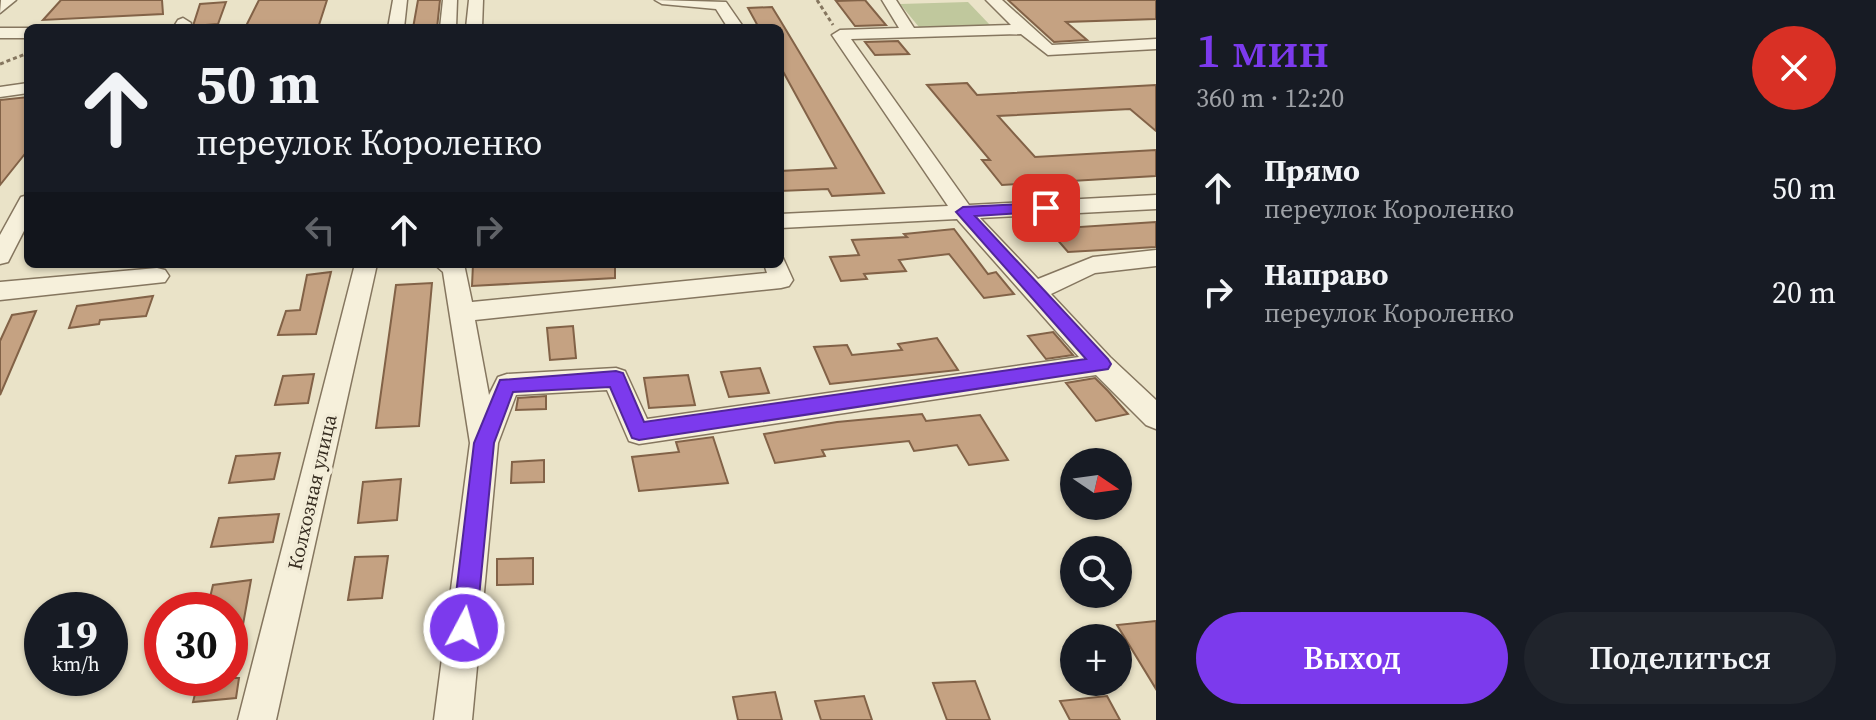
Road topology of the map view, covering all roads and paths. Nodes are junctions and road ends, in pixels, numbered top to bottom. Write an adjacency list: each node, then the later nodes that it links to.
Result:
1 (9, 0): 9 (street)
2 (400, 0): 10 (street)
3 (450, 0): 11 (street)
4 (476, 0): 12 (street)
5 (662, 0): 13 (street)
6 (817, 0): 18 (path)
7 (889, 0): 17 (street)
8 (993, 0): 14 (street)
9 (0, 9)
10 (397, 24)
11 (448, 24)
12 (474, 24)
13 (733, 24)
14 (1024, 29): 17 (street); 19 (street)
15 (0, 33): 16 (street)
16 (24, 33)
17 (910, 33): 18 (street)
18 (840, 35): 26 (street)
19 (1156, 44)
20 (24, 55): 21 (path)
21 (0, 64)
22 (24, 89): 23 (street)
23 (0, 92)
24 (1156, 202): 26 (street)
25 (24, 210): 28 (street)
26 (963, 212): 27 (street); 35 (street)
27 (784, 221)
28 (0, 256)
29 (1156, 258): 35 (street)
30 (365, 268): 40 (street, Колхозная улица)
31 (454, 268): 36 (street)
32 (776, 268): 36 (street)
33 (157, 276): 34 (street)
34 (0, 291)
35 (1035, 292): 37 (street)
36 (462, 312): 39 (street)
37 (1101, 364): 38 (street); 39 (street)
38 (1156, 417)
39 (484, 443): 41 (street)
40 (257, 720)
41 (453, 720)

